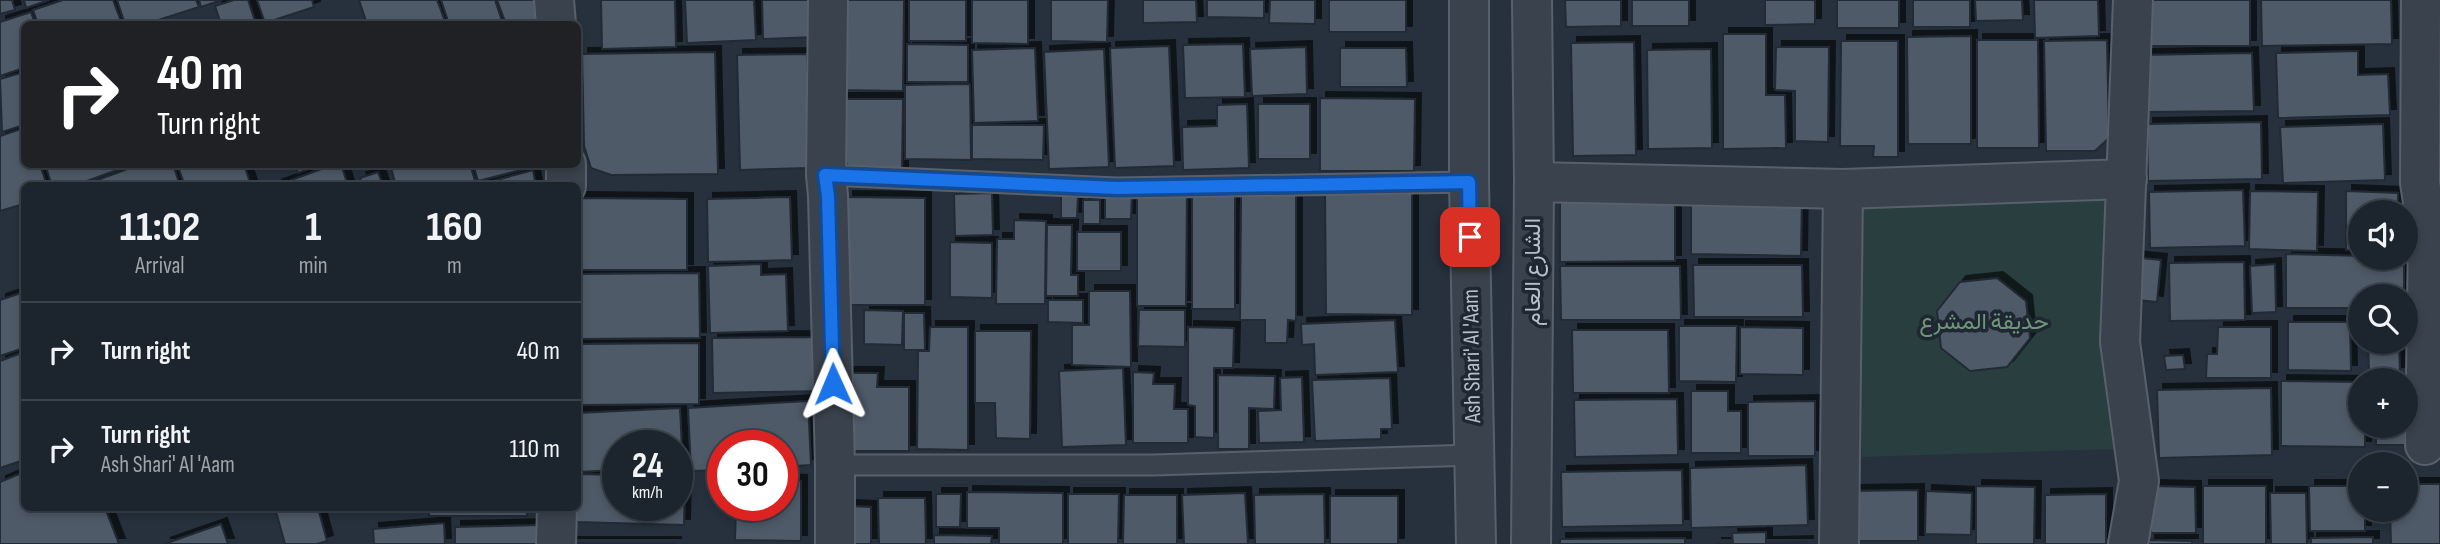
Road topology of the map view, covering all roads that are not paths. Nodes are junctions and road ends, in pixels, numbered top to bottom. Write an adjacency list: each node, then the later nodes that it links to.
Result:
1 (554, 0): 7 (street)
2 (828, 0): 8 (street)
3 (1469, 0): 10 (street, Ash Shari' Al 'Aam)
4 (1532, 0): 11 (street, الشارع العام)
5 (2133, 0): 9 (street)
6 (2421, 0): 12 (street)
7 (556, 21)
8 (825, 175): 10 (lane); 16 (street)
9 (2127, 179): 13 (street); 23 (street)
10 (1469, 182): 15 (street, Ash Shari' Al 'Aam)
11 (1534, 182): 13 (street); 21 (street, الشارع العام)
12 (2430, 183): 14 (street)
13 (1843, 189): 22 (street)
14 (2425, 445)
15 (1474, 455): 16 (lane); 20 (street, Ash Shari' Al 'Aam)
16 (835, 465): 19 (street)
17 (557, 511): 18 (street)
18 (556, 544)
19 (835, 544)
20 (1475, 544)
21 (1531, 544)
22 (1839, 544)
23 (2128, 544)

